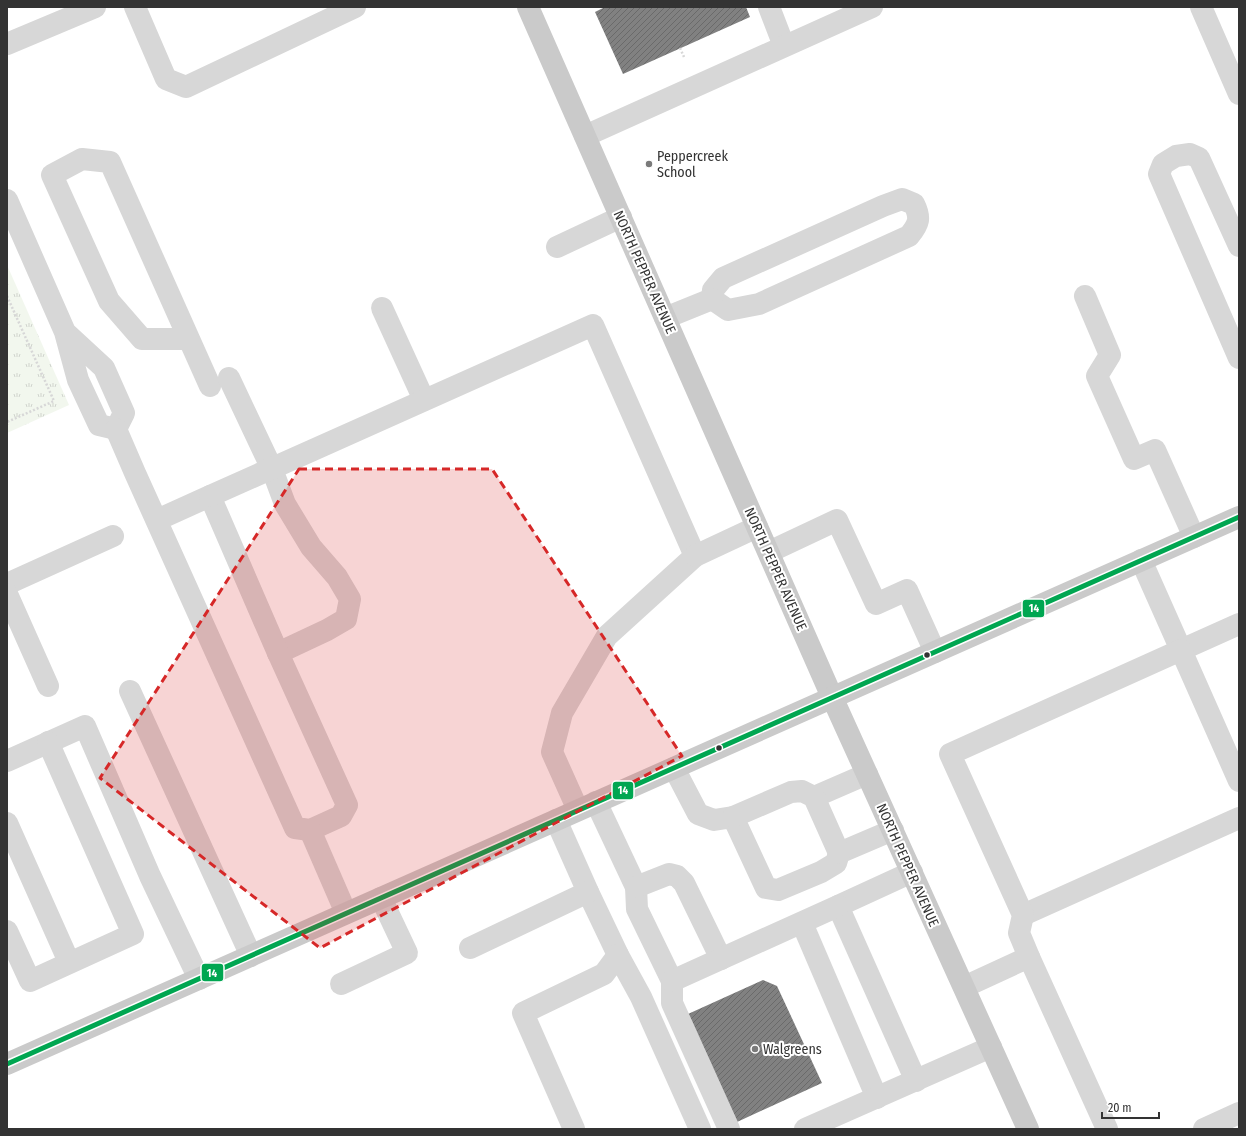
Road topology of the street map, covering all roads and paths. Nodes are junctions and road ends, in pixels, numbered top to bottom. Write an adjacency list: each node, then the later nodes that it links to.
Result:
1 (96, 7): 8 (street)
2 (135, 7): 3 (street)
3 (355, 7)
4 (528, 7): 13 (main road, NORTH PEPPER AVENUE)
5 (769, 7): 9 (street)
6 (872, 7): 9 (street)
7 (1201, 7): 12 (street)
8 (7, 44)
9 (784, 46): 13 (street)
10 (680, 48): 11 (path)
11 (684, 57)
12 (1239, 94)
13 (585, 136): 15 (main road, NORTH PEPPER AVENUE)
14 (7, 200): 23 (street)
15 (621, 217): 17 (street); 22 (main road, NORTH PEPPER AVENUE)
16 (1239, 246): 25 (street)
17 (556, 247)
18 (7, 296): 27 (path)
19 (1084, 296): 35 (street)
20 (712, 299): 20 (street); 22 (street)
21 (382, 308): 26 (street)
22 (666, 318): 33 (main road, NORTH PEPPER AVENUE)
23 (65, 332): 28 (street); 28 (street)
24 (189, 340): 24 (street); 29 (street)
25 (1239, 358)
26 (424, 400): 29 (street); 37 (street)
27 (7, 422)
28 (116, 429): 32 (street)
29 (272, 468): 30 (street); 44 (street)
30 (210, 496): 32 (street); 44 (street)
31 (1239, 517): 35 (main road)
32 (156, 520): 59 (street)
33 (758, 527): 36 (main road, NORTH PEPPER AVENUE); 37 (street)
34 (113, 536): 39 (street)
35 (1194, 537): 38 (main road)
36 (769, 552): 43 (street); 47 (main road, NORTH PEPPER AVENUE)
37 (695, 556): 54 (street)
38 (1140, 560): 42 (street); 43 (main road)
39 (7, 584)
40 (7, 594): 45 (street)
41 (1239, 624): 42 (street)
42 (1181, 650): 52 (street); 68 (street)
43 (935, 652): 47 (main road)
44 (278, 653): 59 (street)
45 (48, 686)
46 (130, 691): 73 (street)
47 (832, 697): 50 (main road); 51 (main road, NORTH PEPPER AVENUE)
48 (48, 742): 49 (street); 76 (street); 77 (street)
49 (7, 761)
50 (674, 768): 54 (main road); 55 (street)
51 (867, 774): 53 (street); 60 (main road, NORTH PEPPER AVENUE)
52 (1239, 781)
53 (814, 797): 55 (street); 61 (street)
54 (587, 806): 57 (main road); 63 (street)
55 (733, 817): 61 (street)
56 (1239, 818): 68 (street)
57 (556, 820): 64 (street); 65 (main road)
58 (7, 822): 76 (street)
59 (310, 830): 67 (street)
60 (892, 830): 61 (street); 62 (main road, NORTH PEPPER AVENUE)
61 (839, 853)
62 (912, 872): 66 (street); 80 (main road, NORTH PEPPER AVENUE)
63 (636, 886): 75 (street); 78 (street)
64 (588, 892): 71 (street); 72 (street)
65 (381, 898): 67 (main road); 79 (street)
66 (838, 906): 69 (street); 83 (street)
67 (346, 913): 73 (main road)
68 (1023, 915): 74 (street)
69 (802, 922): 75 (street); 84 (street)
70 (7, 931): 76 (street)
71 (470, 948)
72 (618, 955): 86 (street); 87 (street)
73 (251, 956): 77 (main road)
74 (1029, 957): 80 (street); 91 (street)
75 (720, 959): 78 (street)
76 (70, 962)
77 (199, 979): 82 (main road)
78 (672, 981): 88 (street)
79 (340, 984)
80 (964, 987): 81 (main road, NORTH PEPPER AVENUE)
81 (990, 1047): 83 (street); 90 (main road, NORTH PEPPER AVENUE)
82 (7, 1064)
83 (916, 1081): 84 (street)
84 (877, 1098): 89 (street)
85 (1239, 1113): 92 (street)
86 (574, 1129)
87 (700, 1129)
88 (729, 1129)
89 (805, 1129)
90 (1028, 1129)
91 (1106, 1129)
92 (1204, 1129)

